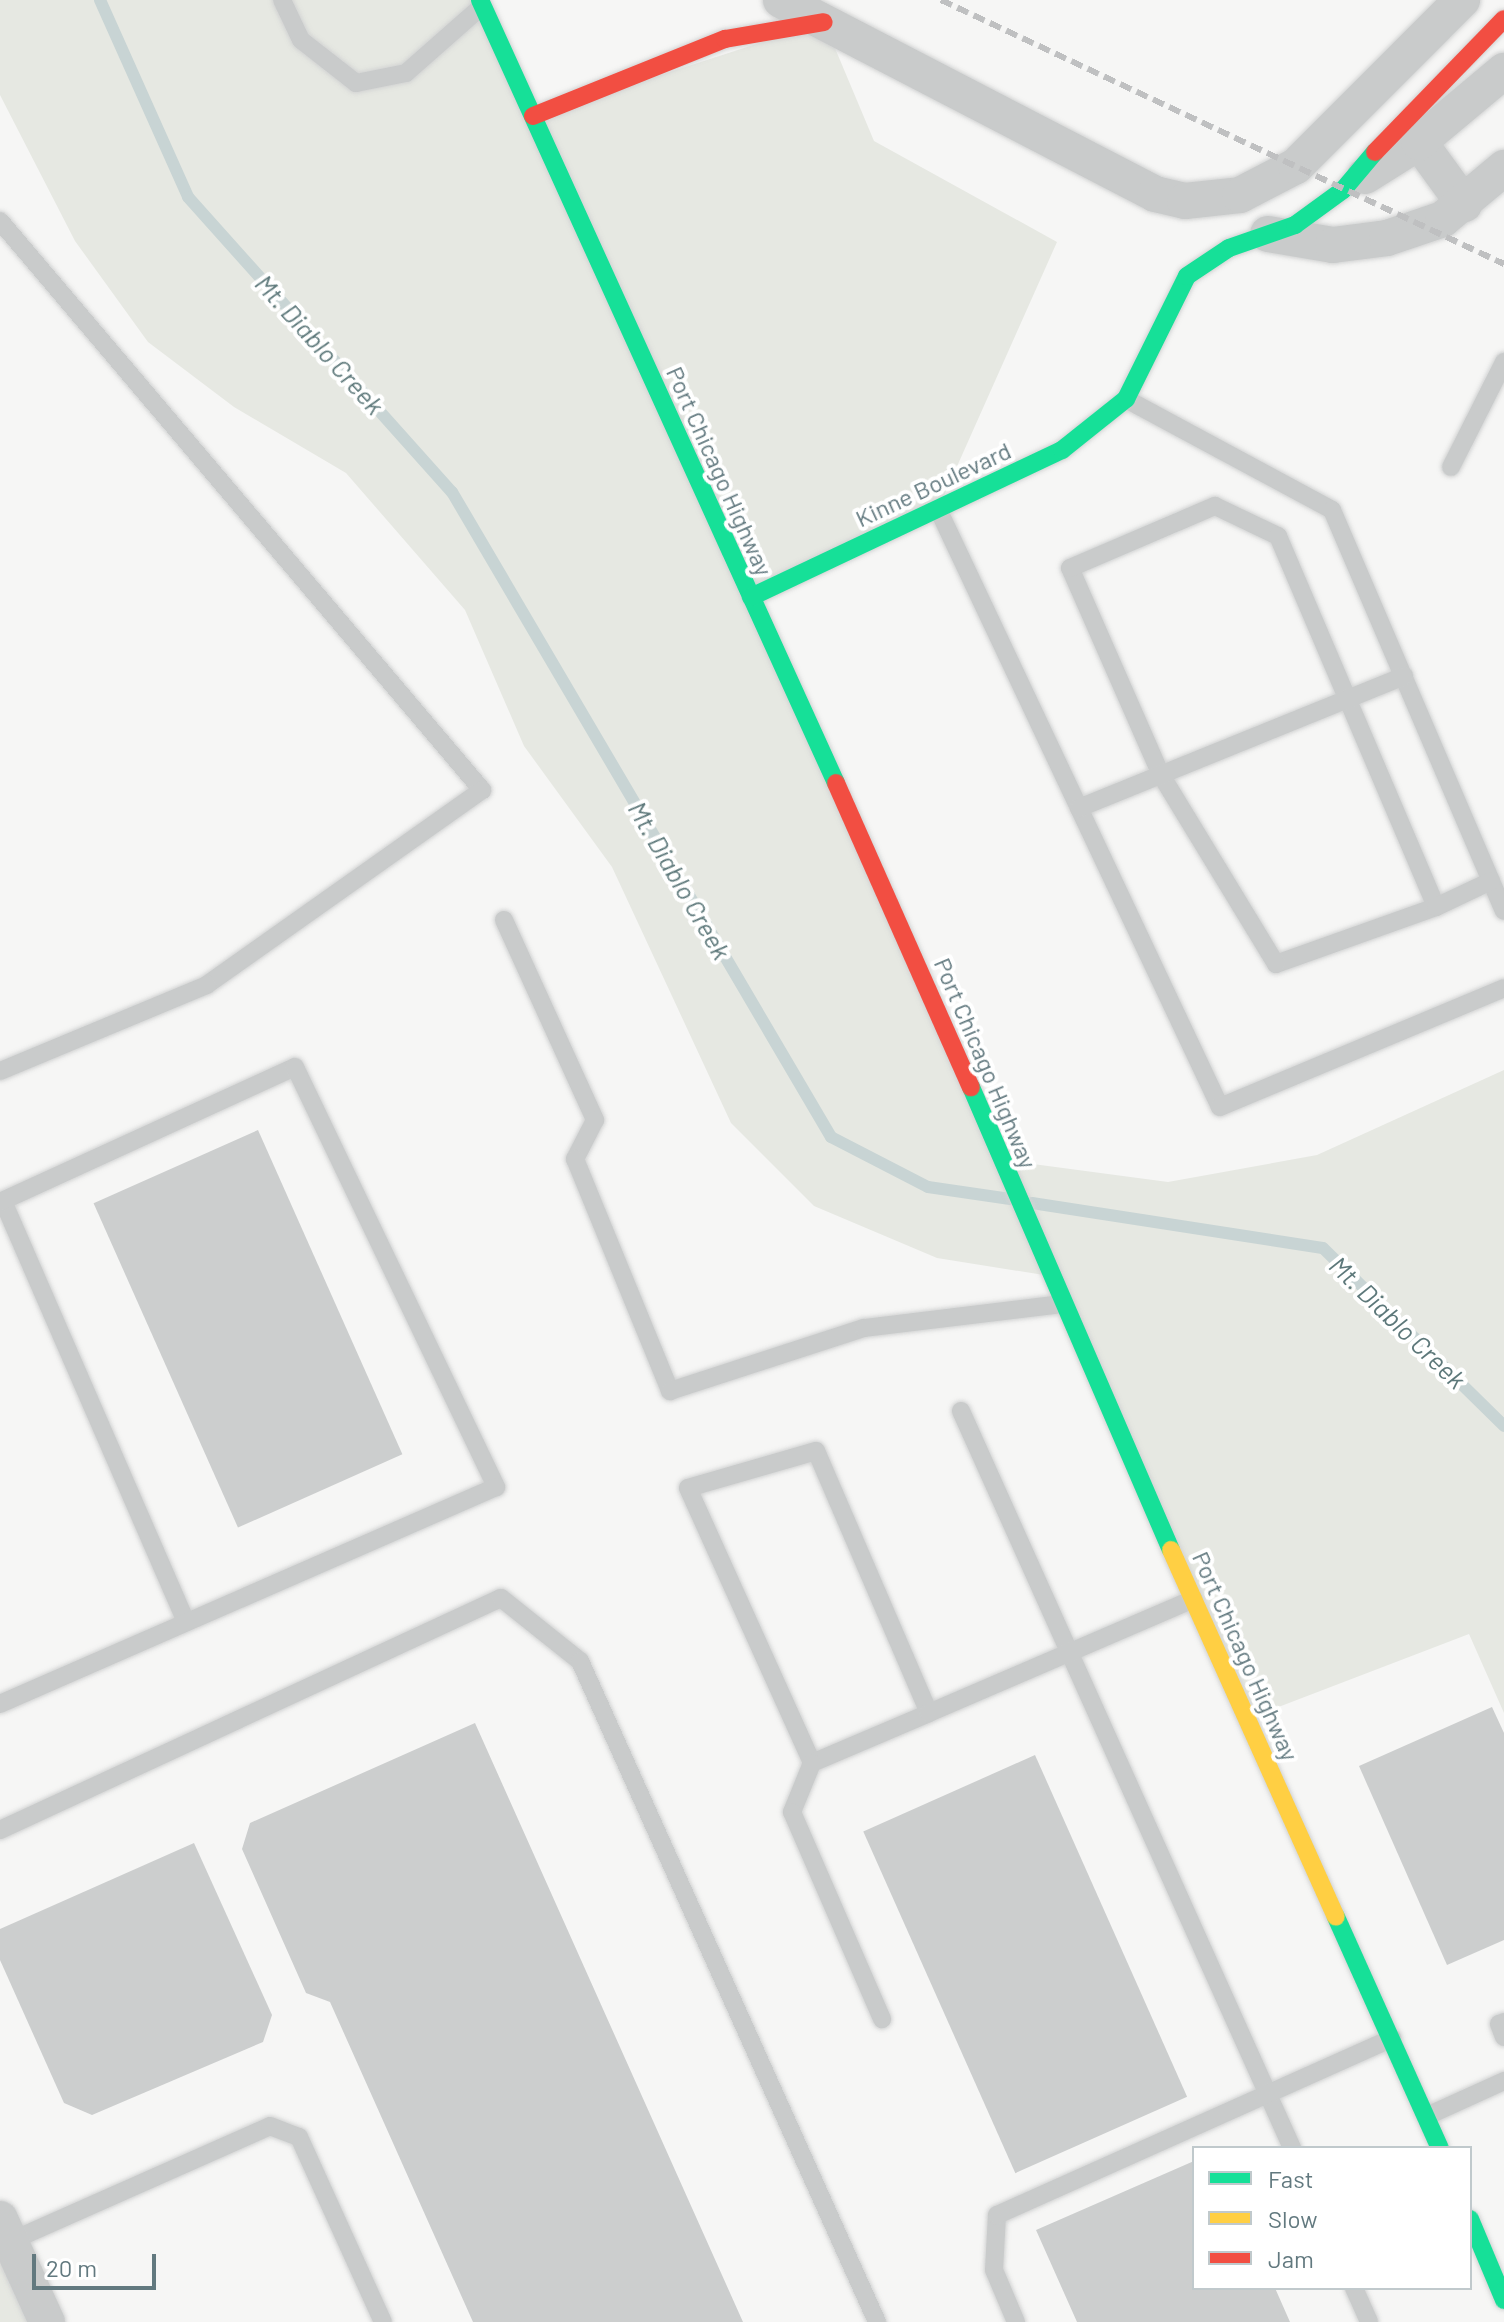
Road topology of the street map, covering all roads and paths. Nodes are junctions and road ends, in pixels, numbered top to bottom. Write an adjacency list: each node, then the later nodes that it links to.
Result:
1 (282, 0): 4 (lane)
2 (781, 0): 6 (street)
3 (1462, 0): 8 (street)
4 (481, 3): 9 (street, Port Chicago Highway)
5 (1504, 19): 11 (street)
6 (824, 22): 8 (street); 9 (street)
7 (1504, 71): 10 (street)
8 (1352, 115): 11 (street)
9 (533, 116): 21 (street, Port Chicago Highway)
10 (1419, 142): 13 (street); 14 (street)
11 (1382, 143): 13 (street)
12 (1504, 168): 14 (street)
13 (1343, 190): 16 (street)
14 (1464, 204): 16 (street)
15 (0, 221): 31 (lane)
16 (1268, 234): 18 (street)
17 (1504, 362): 19 (lane)
18 (1126, 399): 20 (street, Kinne Boulevard); 22 (lane)
19 (1451, 467)
20 (938, 509): 21 (street, Kinne Boulevard); 25 (lane)
21 (751, 597): 33 (street, Port Chicago Highway)
22 (1404, 676): 23 (lane); 26 (lane)
23 (1351, 698): 24 (lane); 24 (lane); 27 (lane)
24 (1161, 775): 25 (lane); 27 (lane)
25 (1079, 808): 30 (lane)
26 (1491, 881): 27 (lane); 28 (lane)
27 (1436, 907)
28 (1504, 911)
29 (504, 920): 33 (lane)
30 (1504, 988)
31 (0, 1071)
32 (1, 1201): 36 (lane); 36 (lane)
33 (1062, 1304): 35 (street, Port Chicago Highway)
34 (961, 1411): 37 (lane)
35 (1194, 1599): 37 (lane); 45 (street, Port Chicago Highway)
36 (186, 1622): 38 (lane)
37 (1072, 1651): 39 (lane); 47 (lane)
38 (0, 1704)
39 (929, 1713): 40 (lane); 40 (lane)
40 (812, 1763): 42 (lane)
41 (0, 1830): 57 (lane)
42 (882, 2019)
43 (1504, 2022): 44 (lane)
44 (1504, 2037)
45 (1392, 2038): 47 (lane); 48 (street, Port Chicago Highway)
46 (1504, 2081): 48 (lane)
47 (1268, 2095): 49 (lane); 58 (lane)
48 (1427, 2116): 50 (street, Port Chicago Highway)
49 (1291, 2146)
50 (1439, 2146)
51 (1472, 2224): 54 (street)
52 (5, 2230): 55 (street); 56 (lane)
53 (1355, 2290): 59 (lane)
54 (1504, 2300)
55 (47, 2322)
56 (383, 2322)
57 (877, 2322)
58 (1016, 2322)
59 (1369, 2322)

